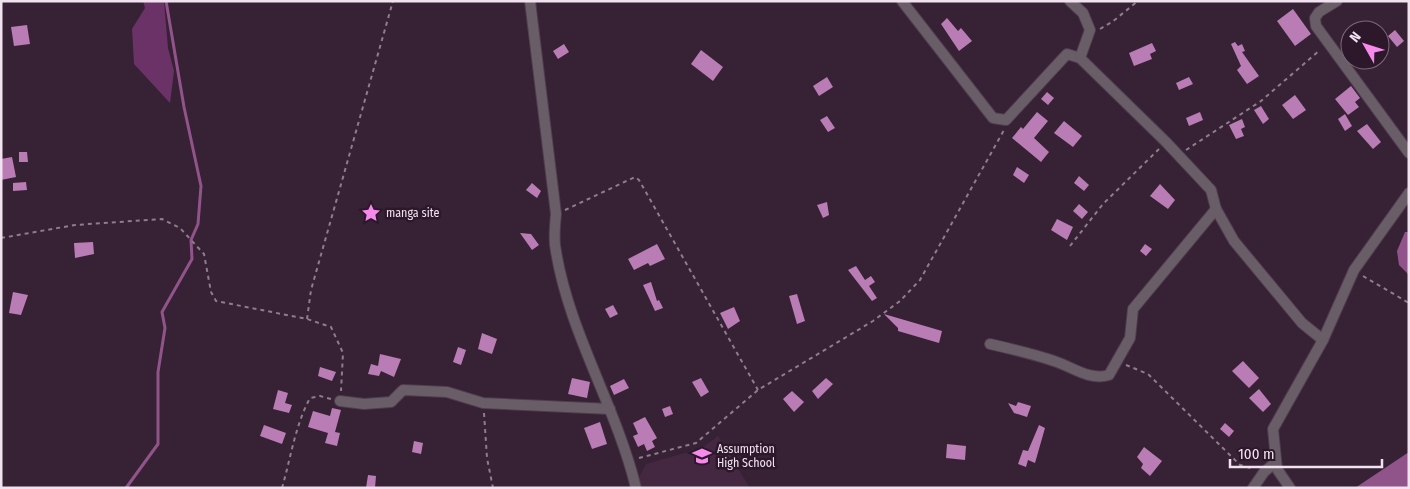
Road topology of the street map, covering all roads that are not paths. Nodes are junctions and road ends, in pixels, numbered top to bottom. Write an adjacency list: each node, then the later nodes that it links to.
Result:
1 (530, 1): 12 (street)
2 (902, 1): 5 (street)
3 (1070, 1): 5 (street)
4 (1337, 1): 6 (street)
5 (1080, 58): 8 (street)
6 (1409, 153)
7 (1409, 193): 9 (street)
8 (1216, 209): 9 (street); 10 (street)
9 (1323, 340): 13 (street)
10 (990, 344)
11 (340, 401): 12 (street)
12 (610, 409): 14 (street)
13 (1276, 462): 15 (street); 16 (street)
14 (636, 488)
15 (1253, 488)
16 (1290, 488)

